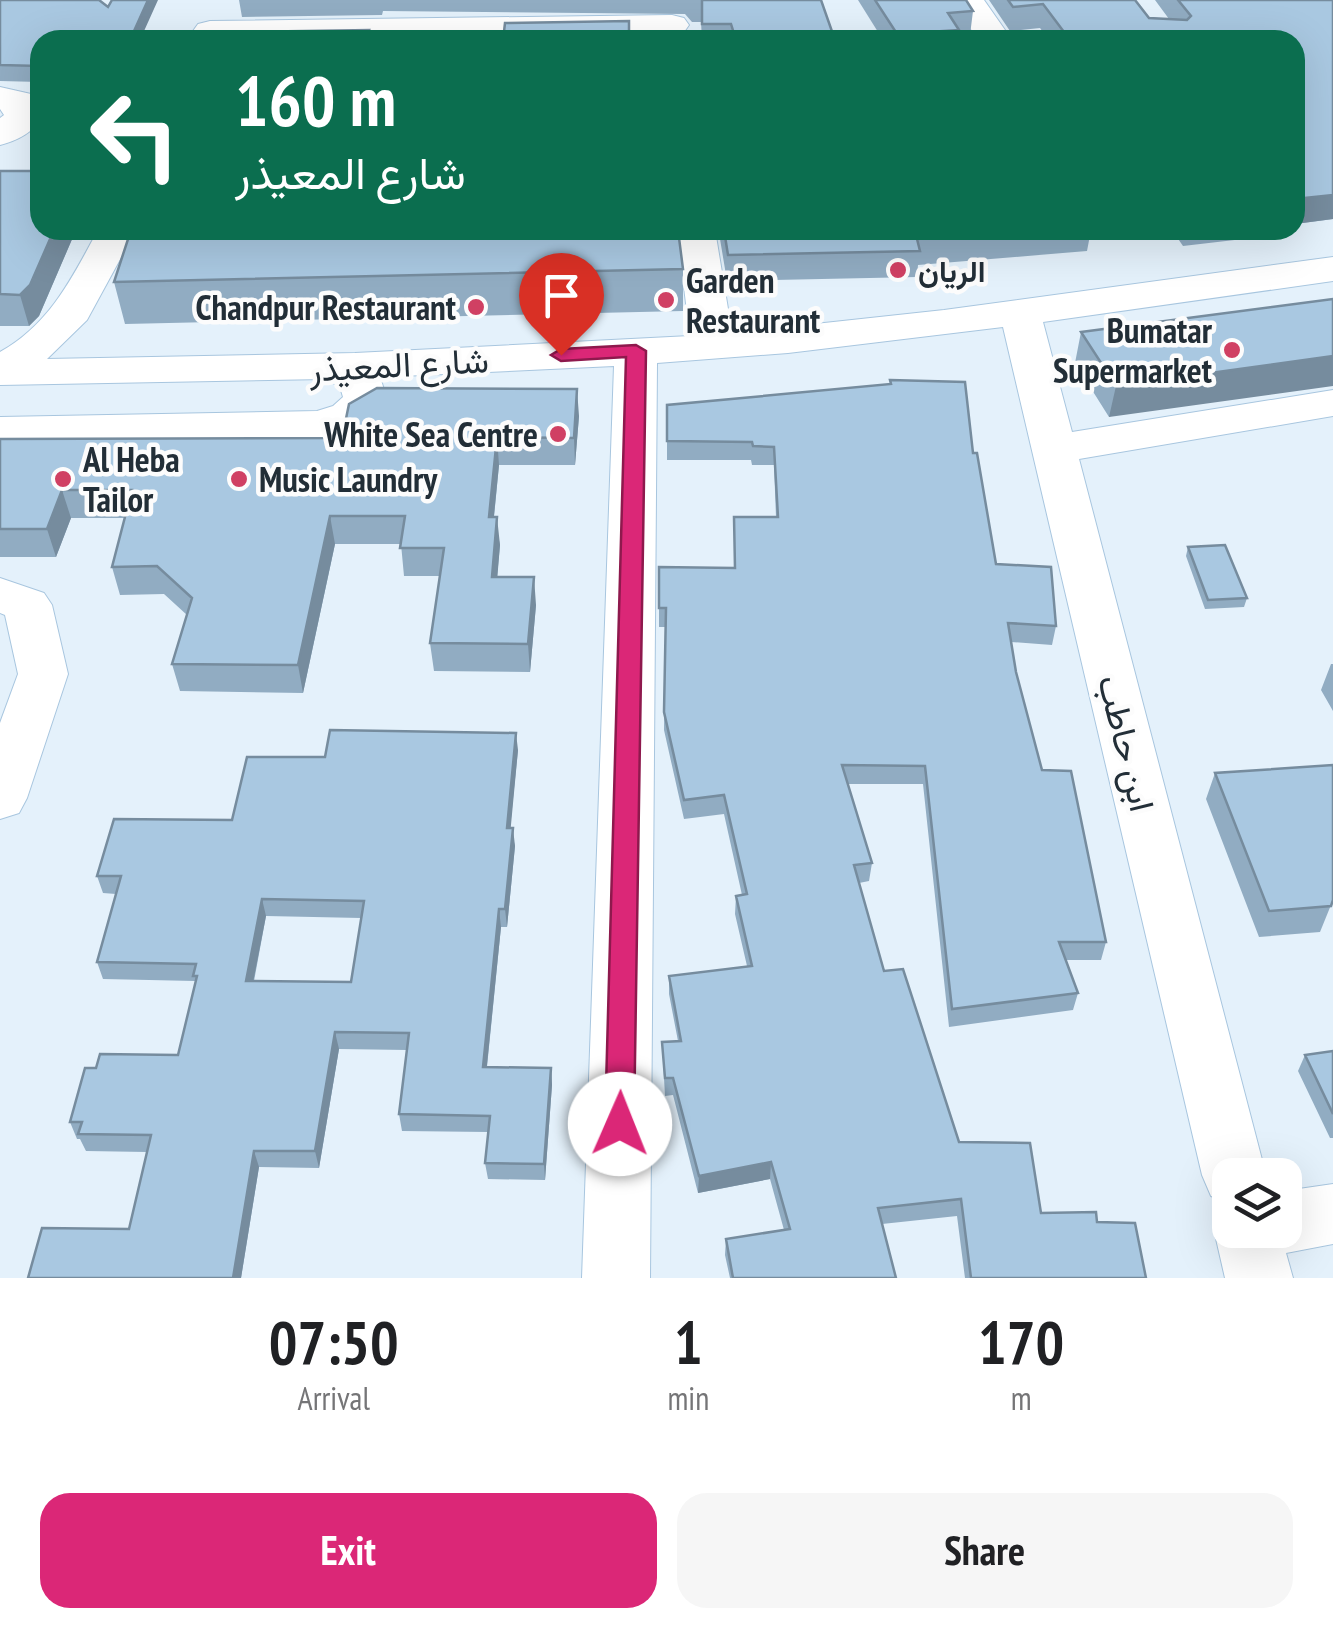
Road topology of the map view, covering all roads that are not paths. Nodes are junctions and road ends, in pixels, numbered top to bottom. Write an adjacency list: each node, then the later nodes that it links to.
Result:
1 (968, 0): 6 (street)
2 (673, 22): 5 (street)
3 (213, 24): 4 (street)
4 (313, 30)
5 (477, 30)
6 (988, 30)
7 (0, 98): 8 (street)
8 (0, 134)
9 (112, 240): 13 (street)
10 (697, 240): 14 (street)
11 (1333, 269): 12 (street, شارع المعيذر)
12 (1020, 312): 14 (street, شارع المعيذر); 21 (street, ابن حاطب)
13 (69, 320): 17 (street); 18 (street)
14 (713, 346): 15 (street, شارع المعيذر)
15 (636, 351): 16 (street, شارع المعيذر); 28 (street)
16 (335, 368): 18 (street, شارع المعيذر); 20 (street)
17 (0, 370): 18 (street, شارع المعيذر)
18 (101, 371)
19 (1333, 402): 21 (street)
20 (0, 431)
21 (1054, 450): 24 (street, ابن حاطب)
22 (0, 595): 23 (street)
23 (0, 798)
24 (1230, 1158)
25 (1333, 1214): 26 (street)
26 (1302, 1219)
27 (1252, 1248): 29 (street)
28 (616, 1278)
29 (1259, 1278)

